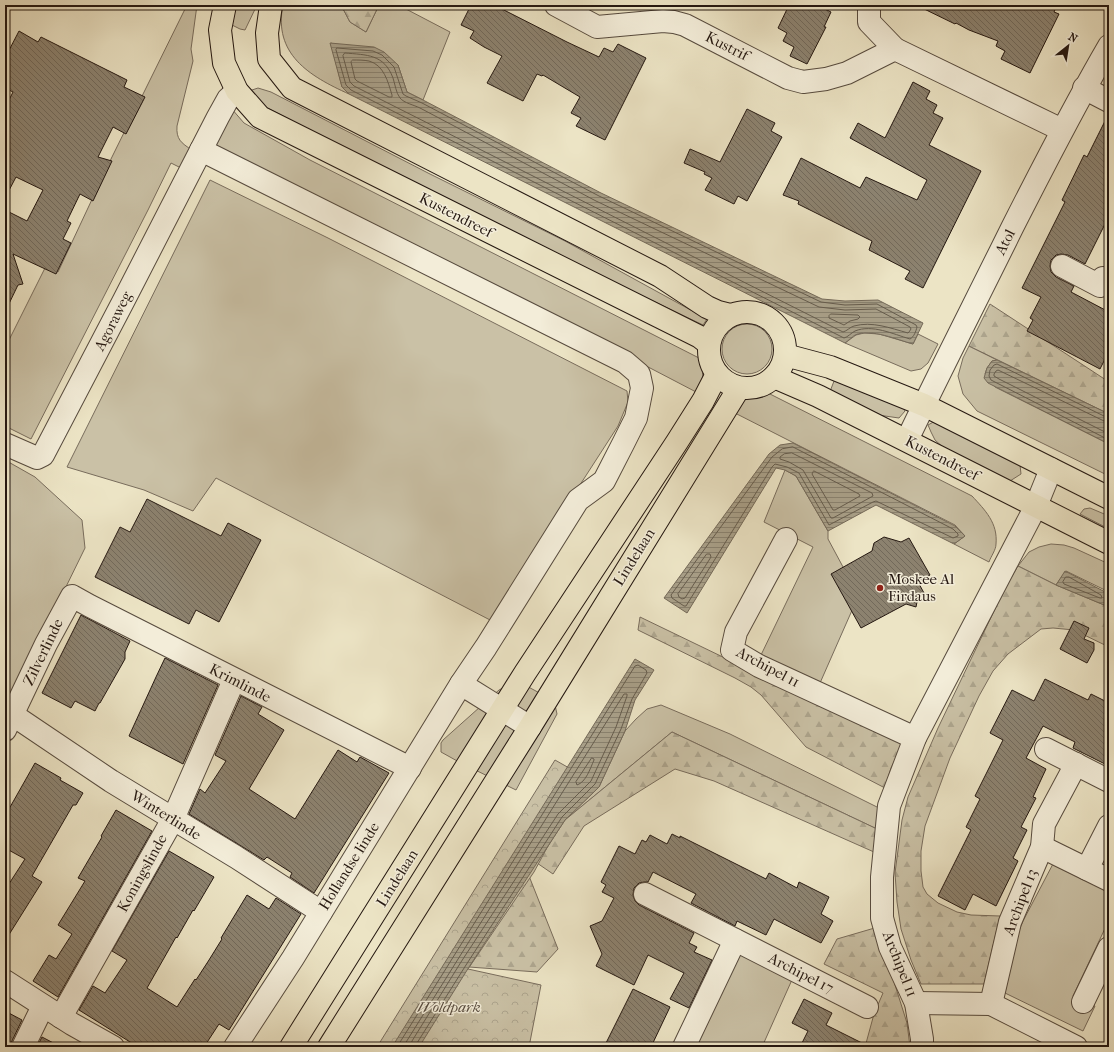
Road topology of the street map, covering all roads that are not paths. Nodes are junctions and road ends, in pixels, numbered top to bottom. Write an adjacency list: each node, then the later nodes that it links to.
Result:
1 (225, 5): 8 (main road, Kustendreef)
2 (271, 5): 14 (main road)
3 (556, 5): 6 (street, Kustrif)
4 (870, 5): 6 (street)
5 (1109, 46): 7 (street, Atol)
6 (895, 49): 10 (street)
7 (1084, 88): 9 (street); 10 (street, Atol)
8 (237, 91): 11 (street); 15 (main road, Kustendreef)
9 (1109, 101)
10 (1062, 130): 20 (street, Atol)
11 (201, 150): 22 (street, Agoraweg); 30 (street, Hollandse linde)
12 (1062, 266): 13 (street)
13 (1107, 275)
14 (730, 315): 15 (main road); 16 (main road)
15 (709, 344): 17 (main road)
16 (785, 355): 18 (main road); 20 (main road)
17 (717, 374): 19 (main road); 31 (main road, Lindelaan)
18 (774, 377): 19 (main road); 21 (main road, Kustendreef)
19 (739, 388): 33 (main road, Lindelaan)
20 (924, 405): 21 (street, Atol); 23 (main road)
21 (907, 440): 25 (main road, Kustendreef)
22 (5, 444)
23 (1051, 469): 24 (main road); 25 (street, Archipel 11)
24 (1109, 498)
25 (1036, 506): 27 (main road, Kustendreef); 34 (street, Archipel 11)
26 (786, 539): 34 (street, Archipel 11)
27 (1109, 543)
28 (72, 596): 29 (street, Krimlinde); 32 (street, Zilverlinde)
29 (234, 680): 37 (street, Krimlinde); 39 (street, Koningslinde)
30 (461, 684): 31 (street); 37 (street, Hollandse linde)
31 (502, 710): 33 (street); 57 (main road, Lindelaan)
32 (9, 722): 39 (street, Winterlinde)
33 (530, 727): 58 (main road, Lindelaan)
34 (915, 738): 50 (street, Archipel 11)
35 (1046, 749): 36 (street)
36 (1076, 764): 38 (street); 41 (street, Archipel 13)
37 (410, 768): 45 (street, Hollandse linde)
38 (1109, 781)
39 (173, 819): 45 (street, Winterlinde); 53 (street, Koningslinde)
40 (1109, 826): 42 (street)
41 (1042, 847): 42 (street); 51 (street, Archipel 13)
42 (1087, 869): 43 (street)
43 (1109, 880)
44 (645, 894): 46 (street, Archipel 17)
45 (321, 912): 56 (street, Hollandse linde)
46 (735, 940): 52 (street, Archipel 17); 59 (street)
47 (1109, 948): 49 (street)
48 (5, 981): 53 (street)
49 (1083, 1002)
50 (916, 1003): 51 (street); 60 (street, Archipel 11)
51 (991, 1004): 61 (street)
52 (867, 1007)
53 (52, 1012): 54 (street, Koningslinde); 55 (street)
54 (23, 1047)
55 (113, 1047)
56 (235, 1047)
57 (291, 1047)
58 (329, 1047)
59 (684, 1047)
60 (922, 1047)
61 (1076, 1047)

